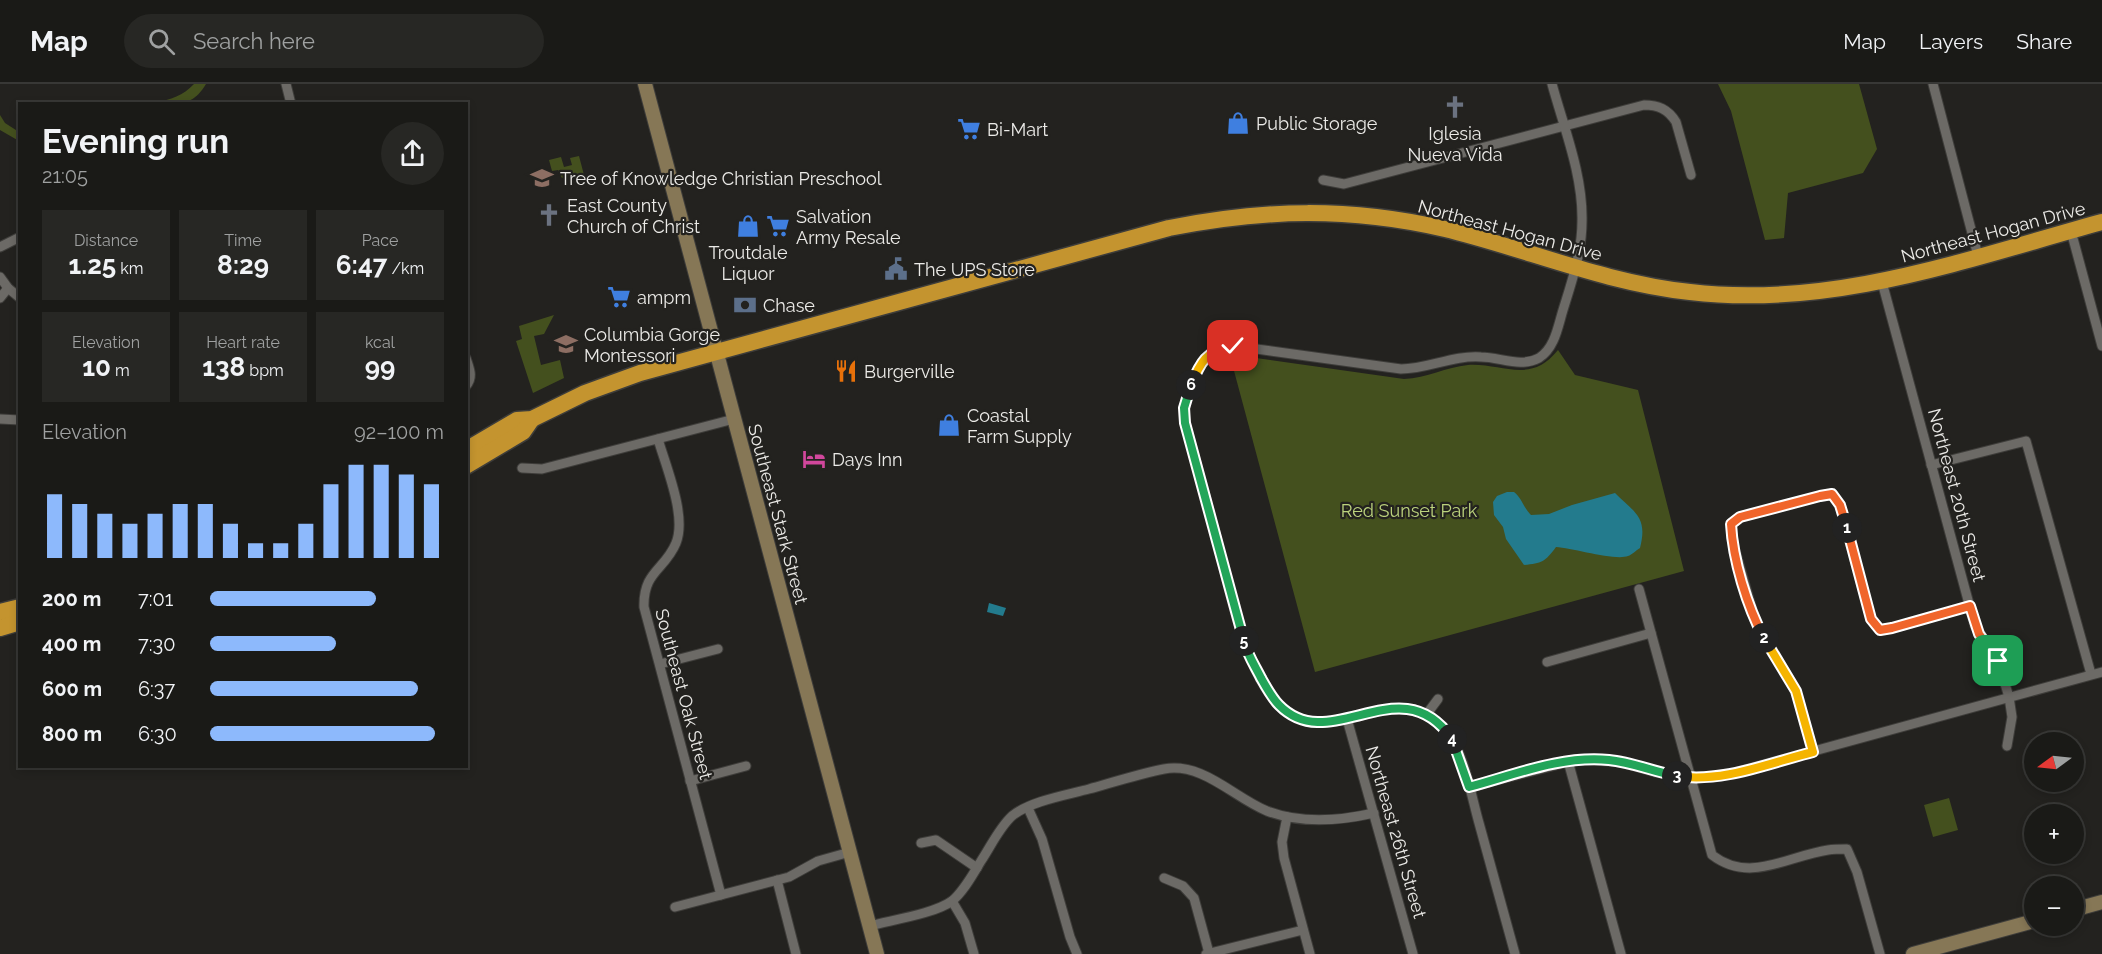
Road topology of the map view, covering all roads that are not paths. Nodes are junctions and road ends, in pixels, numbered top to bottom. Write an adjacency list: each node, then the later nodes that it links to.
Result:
1 (286, 84): 5 (street)
2 (645, 84): 22 (main road, Southeast Stark Street)
3 (1552, 84): 6 (street)
4 (1933, 84): 13 (street)
5 (290, 102)
6 (1564, 127): 7 (street); 8 (street); 14 (street)
7 (1691, 175)
8 (1323, 180)
9 (2102, 222): 10 (highway, Northeast Hogan Drive)
10 (2071, 231): 13 (highway, Northeast Hogan Drive); 20 (street)
11 (18, 238): 12 (street)
12 (0, 247)
13 (1978, 256): 16 (highway, Northeast Hogan Drive)
14 (1575, 268): 16 (highway, Northeast Hogan Drive); 22 (highway, Northeast Hogan Drive); 51 (street)
15 (0, 276): 17 (street)
16 (1882, 282): 32 (street, Northeast 20th Street)
17 (8, 288): 18 (street); 19 (street)
18 (18, 296)
19 (0, 298)
20 (2099, 322): 21 (street)
21 (2102, 346)
22 (716, 351): 26 (highway, Northeast Hogan Drive); 27 (main road, Southeast Stark Street)
23 (468, 365): 24 (street)
24 (468, 384)
25 (0, 419): 28 (street)
26 (532, 419): 30 (highway, Northeast Hogan Drive); 31 (highway, Northeast Hogan Drive)
27 (734, 419): 29 (street); 63 (main road, Southeast Stark Street)
28 (18, 420)
29 (658, 439): 33 (street); 35 (street, Southeast Oak Street)
30 (468, 449)
31 (468, 465)
32 (1931, 465): 37 (street, Northeast 20th Street); 47 (street)
33 (522, 468)
34 (640, 570): 35 (street)
35 (651, 575): 45 (street, Southeast Oak Street)
36 (1639, 589): 42 (street)
37 (1970, 606): 48 (street, Northeast 20th Street); 53 (street)
38 (18, 607): 39 (highway)
39 (0, 612)
40 (18, 623): 41 (highway)
41 (0, 628)
42 (1651, 633): 44 (street); 56 (street)
43 (718, 648): 45 (street)
44 (1547, 662)
45 (660, 664): 57 (street, Southeast Oak Street)
46 (2102, 672): 47 (street)
47 (2091, 674): 48 (street)
48 (2009, 697): 52 (street, Northeast 20th Street); 53 (street)
49 (1438, 699): 50 (street)
50 (1426, 715): 51 (street); 58 (street)
51 (1347, 720): 60 (street, Northeast 26th Street)
52 (2007, 746)
53 (1813, 752): 56 (street)
54 (1568, 761): 56 (street); 58 (street); 84 (street)
55 (746, 766): 57 (street)
56 (1691, 778): 85 (street)
57 (690, 781): 67 (street, Southeast Oak Street)
58 (1469, 787): 83 (street)
59 (1028, 808): 61 (street); 64 (street); 79 (street)
60 (1374, 813): 61 (street); 82 (street, Northeast 26th Street)
61 (1287, 817): 74 (street)
62 (921, 843): 64 (street)
63 (850, 852): 66 (street); 73 (main road, Southeast Stark Street)
64 (976, 868): 68 (street)
65 (1164, 878): 80 (street)
66 (777, 880): 67 (street); 76 (street)
67 (721, 895): 70 (street)
68 (952, 901): 73 (street); 78 (street)
69 (2102, 902): 71 (main road)
70 (675, 907)
71 (2084, 907)
72 (2024, 924): 75 (main road)
73 (869, 926): 77 (main road, Southeast Stark Street)
74 (1303, 930): 80 (street); 81 (street)
75 (1956, 948): 86 (main road)
76 (796, 954)
77 (877, 954)
78 (974, 954)
79 (1077, 954)
80 (1208, 954)
81 (1310, 954)
82 (1413, 954)
83 (1515, 954)
84 (1621, 954)
85 (1880, 954)
86 (1913, 954)

